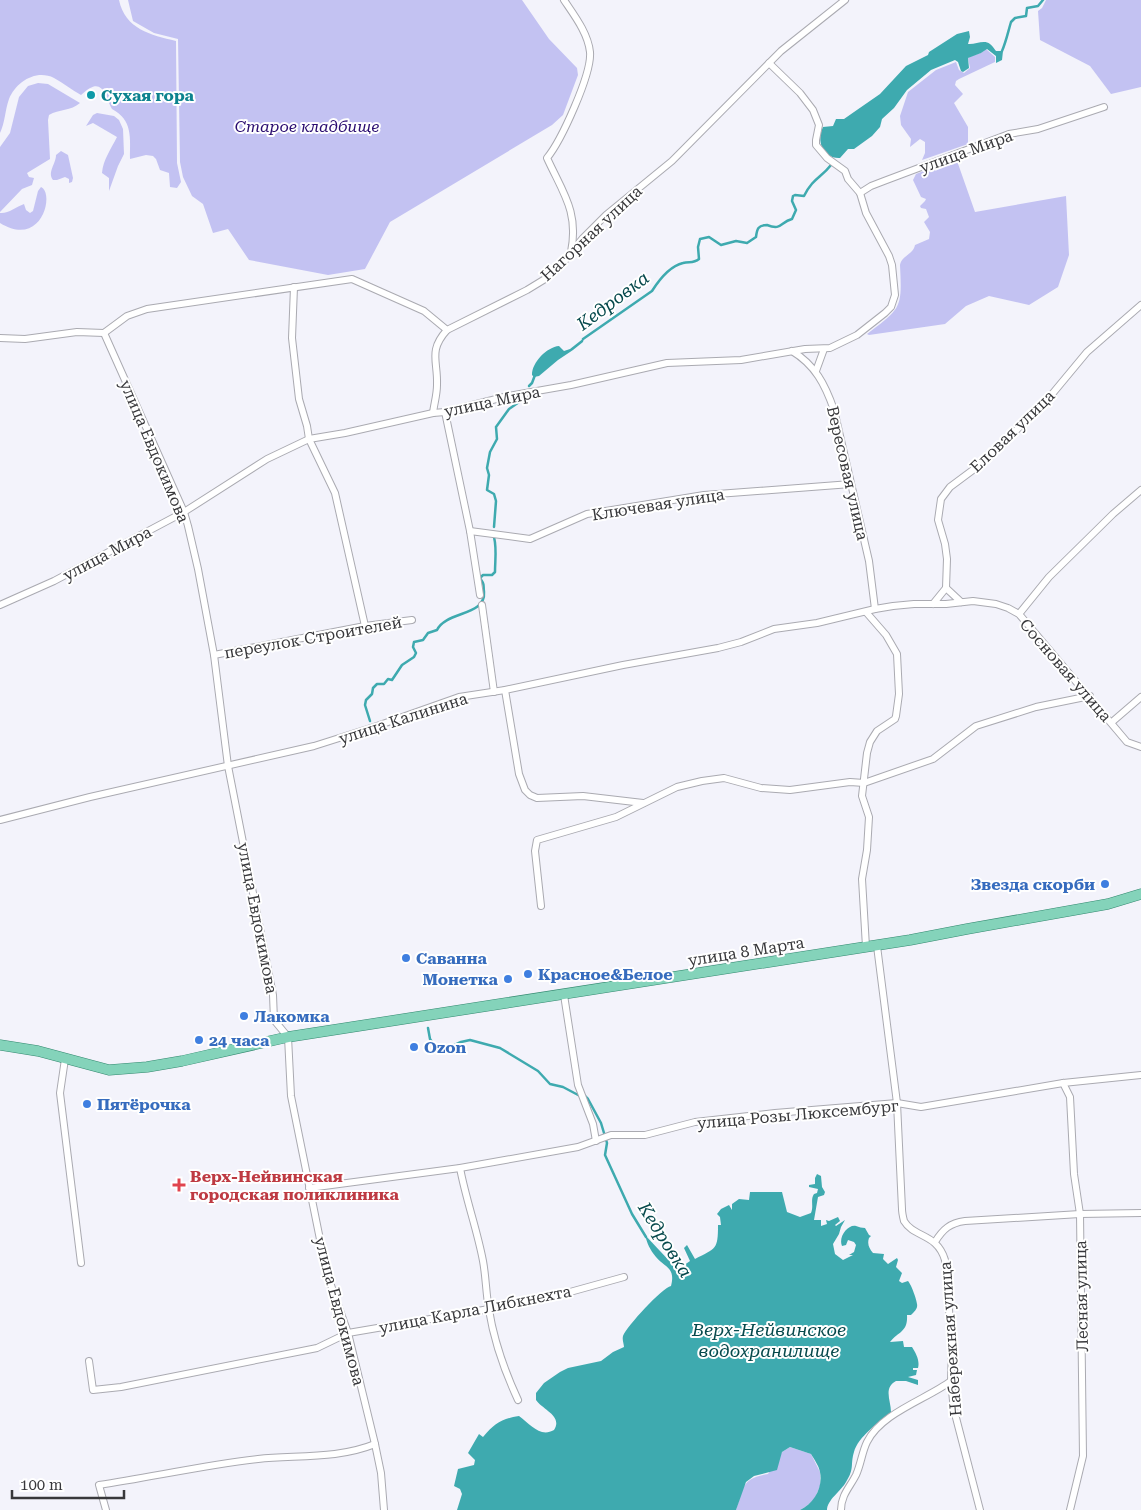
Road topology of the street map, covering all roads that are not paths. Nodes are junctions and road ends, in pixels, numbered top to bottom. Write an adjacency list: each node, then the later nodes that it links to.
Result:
1 (564, 0): 6 (street)
2 (845, 0): 3 (street, Нагорная улица)
3 (769, 63): 5 (street, улица Мира); 6 (street, Нагорная улица)
4 (1104, 107): 5 (street, улица Мира)
5 (860, 194): 12 (street, улица Мира)
6 (570, 254): 9 (street, Нагорная улица)
7 (294, 287): 9 (street); 10 (street); 17 (street)
8 (1141, 305): 22 (street, Еловая улица)
9 (447, 330): 16 (street)
10 (104, 333): 11 (street); 20 (street, улица Евдокимова)
11 (0, 338)
12 (824, 349): 13 (street, улица Мира); 14 (street)
13 (792, 351): 14 (street, Вересовая улица); 15 (street, улица Мира)
14 (816, 371): 18 (street, Вересовая улица)
15 (445, 412): 16 (street, улица Мира); 21 (street)
16 (433, 413): 17 (street, улица Мира)
17 (309, 438): 20 (street, улица Мира); 32 (street)
18 (851, 484): 21 (street, Ключевая улица); 28 (street, Вересовая улица)
19 (1141, 490): 30 (street)
20 (184, 512): 26 (street, улица Мира); 33 (street, улица Евдокимова)
21 (470, 531): 23 (street)
22 (946, 588): 24 (street); 25 (street)
23 (480, 595)
24 (961, 602): 25 (street, Сосновая улица); 30 (street, Сосновая улица)
25 (933, 604): 28 (street, Сосновая улица)
26 (0, 605)
27 (482, 605): 35 (street)
28 (875, 609): 29 (street, Сосновая улица)
29 (866, 612): 34 (street, улица Калинина); 41 (street)
30 (1019, 614): 36 (street, Сосновая улица)
31 (412, 620): 32 (street, переулок Строителей)
32 (365, 626): 33 (street, переулок Строителей)
33 (214, 655): 40 (street, улица Евдокимова)
34 (505, 690): 35 (street, улица Калинина); 42 (street)
35 (494, 692): 40 (street, улица Калинина)
36 (1090, 696): 38 (street, Сосновая улица); 41 (street)
37 (1141, 697): 38 (street)
38 (1112, 722): 39 (street, Сосновая улица)
39 (1141, 747)
40 (228, 766): 43 (street, улица Калинина); 48 (street, улица Евдокимова)
41 (864, 783): 42 (street); 46 (street)
42 (644, 803): 45 (street)
43 (0, 820)
44 (1141, 894): 46 (main road, улица 8 Марта)
45 (541, 906)
46 (872, 946): 47 (main road, улица 8 Марта); 53 (street, Набережная улица)
47 (564, 995): 48 (main road, улица 8 Марта); 54 (street)
48 (288, 1038): 50 (main road, улица 8 Марта); 56 (street, улица Евдокимова)
49 (0, 1045): 50 (main road, улица 8 Марта)
50 (65, 1059): 60 (street)
51 (1141, 1076): 52 (street, улица Розы Люксембург)
52 (1063, 1083): 53 (street, улица Розы Люксембург); 58 (street, Лесная улица)
53 (897, 1103): 54 (street, улица Розы Люксембург); 59 (street, Набережная улица)
54 (598, 1140): 55 (street, улица Розы Люксембург)
55 (460, 1168): 56 (street, улица Розы Люксембург); 62 (street)
56 (309, 1188): 63 (street, улица Евдокимова)
57 (1141, 1213): 58 (street)
58 (1080, 1214): 59 (street); 72 (street, Лесная улица)
59 (935, 1242): 65 (street, Набережная улица)
60 (81, 1263)
61 (624, 1277): 62 (street, улица Карла Либкнехта)
62 (488, 1309): 63 (street, улица Карла Либкнехта); 66 (street)
63 (348, 1333): 64 (street, улица Карла Либкнехта); 67 (street, улица Евдокимова)
64 (89, 1361)
65 (951, 1380): 70 (street); 71 (street, Набережная улица)
66 (518, 1400)
67 (376, 1444): 68 (street); 69 (street, улица Евдокимова)
68 (106, 1510)
69 (384, 1510)
70 (841, 1510)
71 (980, 1510)
72 (1070, 1510)

